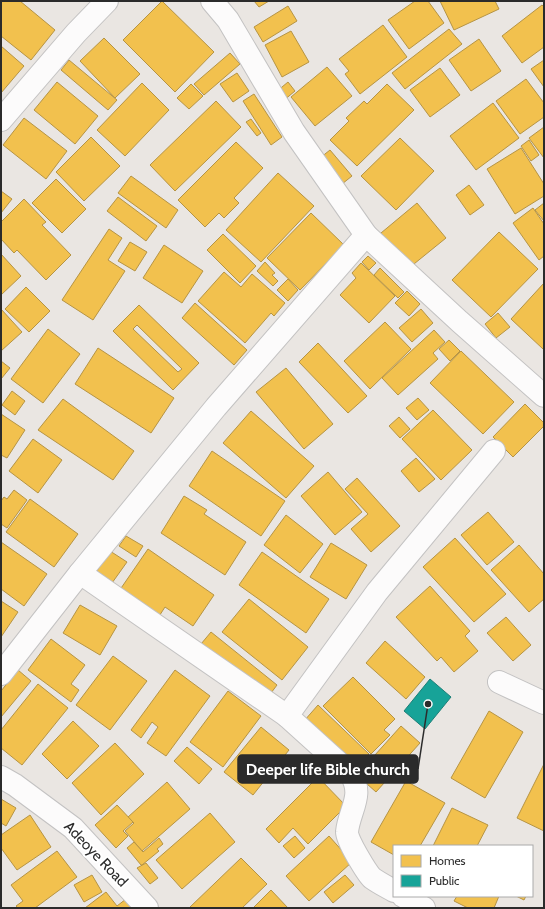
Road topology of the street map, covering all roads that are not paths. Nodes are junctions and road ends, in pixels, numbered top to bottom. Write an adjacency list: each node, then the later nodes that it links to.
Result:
1 (107, 1): 3 (street)
2 (212, 1): 4 (street)
3 (1, 120)
4 (366, 235): 5 (street); 7 (street)
5 (544, 396)
6 (494, 451): 11 (street)
7 (80, 573): 8 (street); 11 (street)
8 (1, 674)
9 (499, 682): 10 (street)
10 (544, 703)
11 (287, 716): 13 (street)
12 (1, 777): 15 (street, Adeoye Road)
13 (393, 890)
14 (405, 897): 16 (street)
15 (148, 908)
16 (424, 908)

